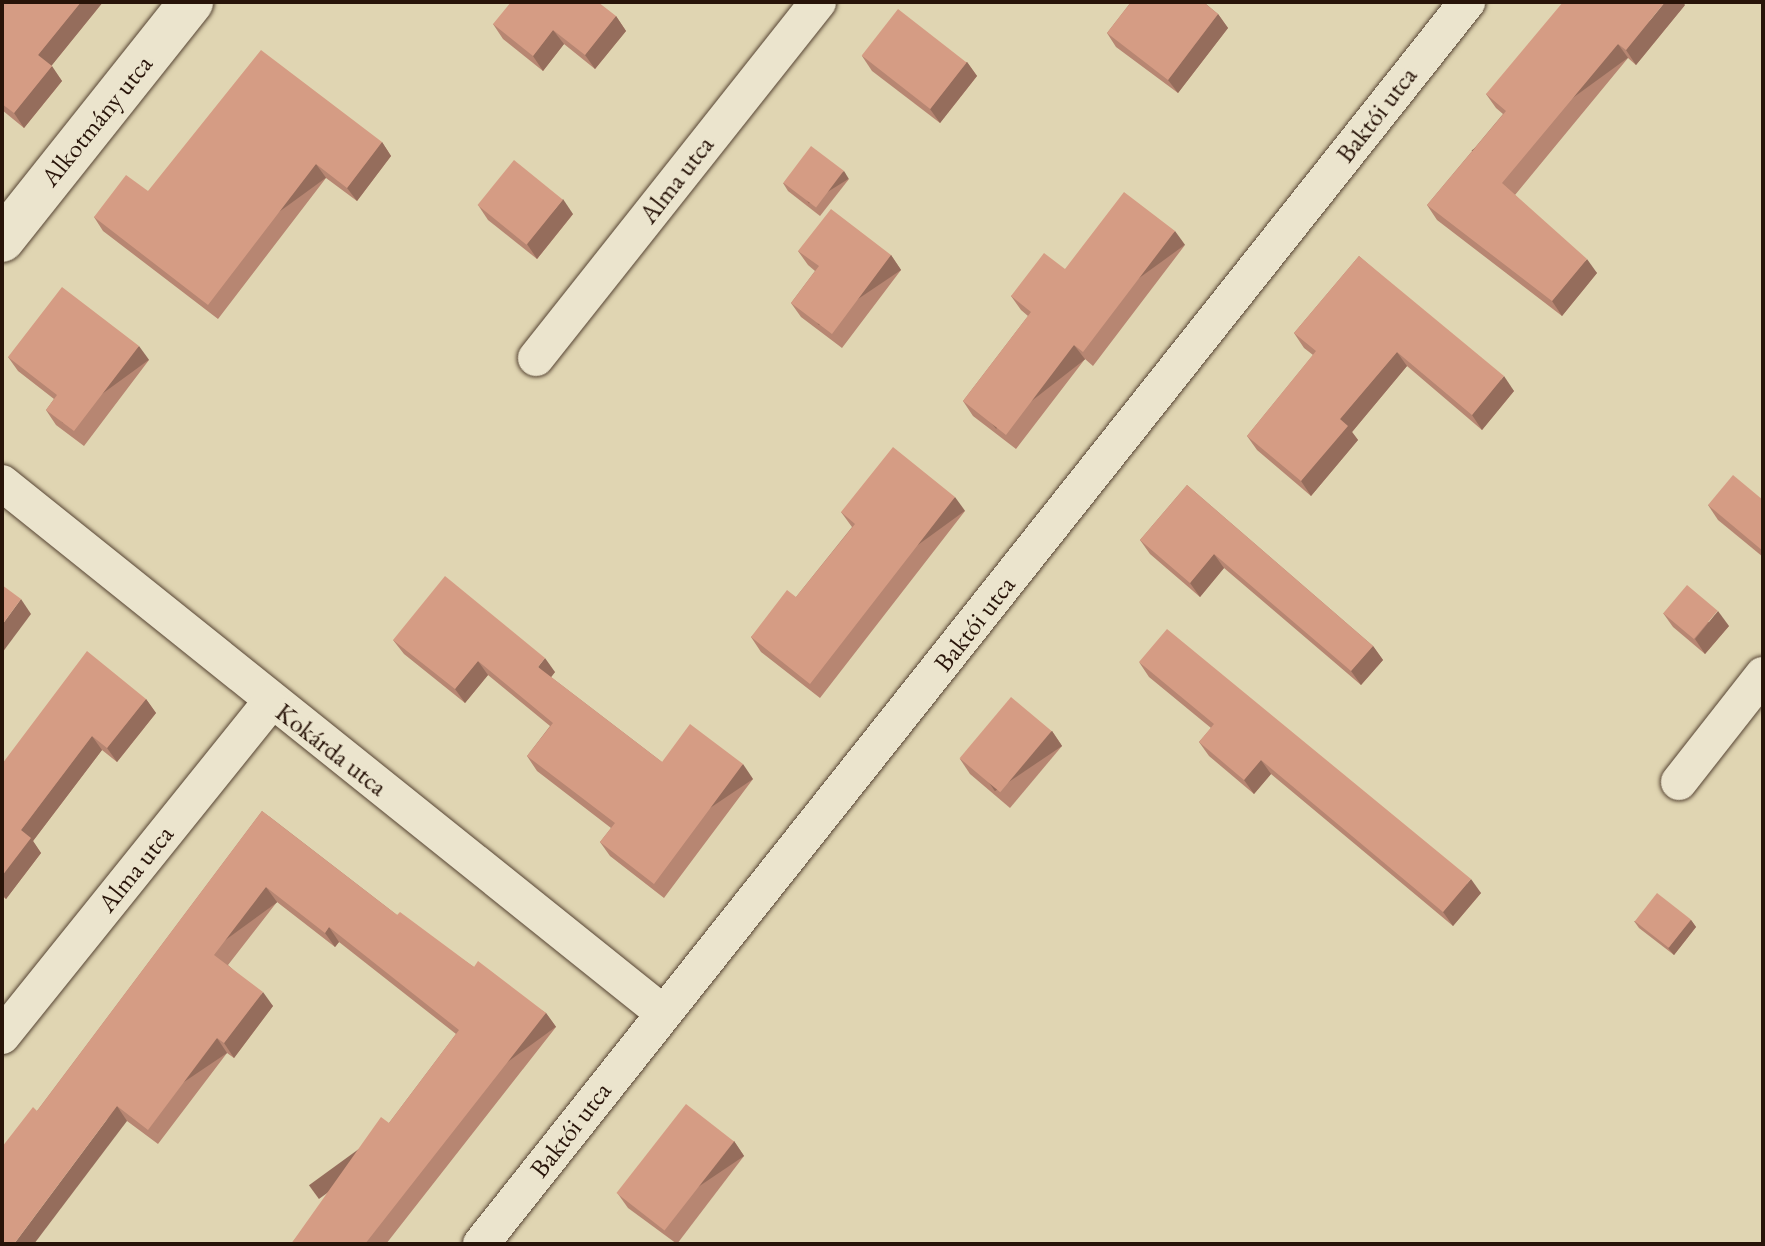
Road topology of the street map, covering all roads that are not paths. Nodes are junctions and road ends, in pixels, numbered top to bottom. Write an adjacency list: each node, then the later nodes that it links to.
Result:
1 (191, 2): 4 (street, Alkotmány utca)
2 (818, 2): 5 (street, Alma utca)
3 (1467, 2): 10 (street, Baktói utca)
4 (2, 240)
5 (536, 358)
6 (2, 483): 8 (street, Kokárda utca)
7 (1763, 675): 9 (street)
8 (271, 702): 10 (street, Kokárda utca); 11 (street, Alma utca)
9 (1679, 782)
10 (663, 1013): 12 (street, Baktói utca)
11 (2, 1036)
12 (481, 1244)

